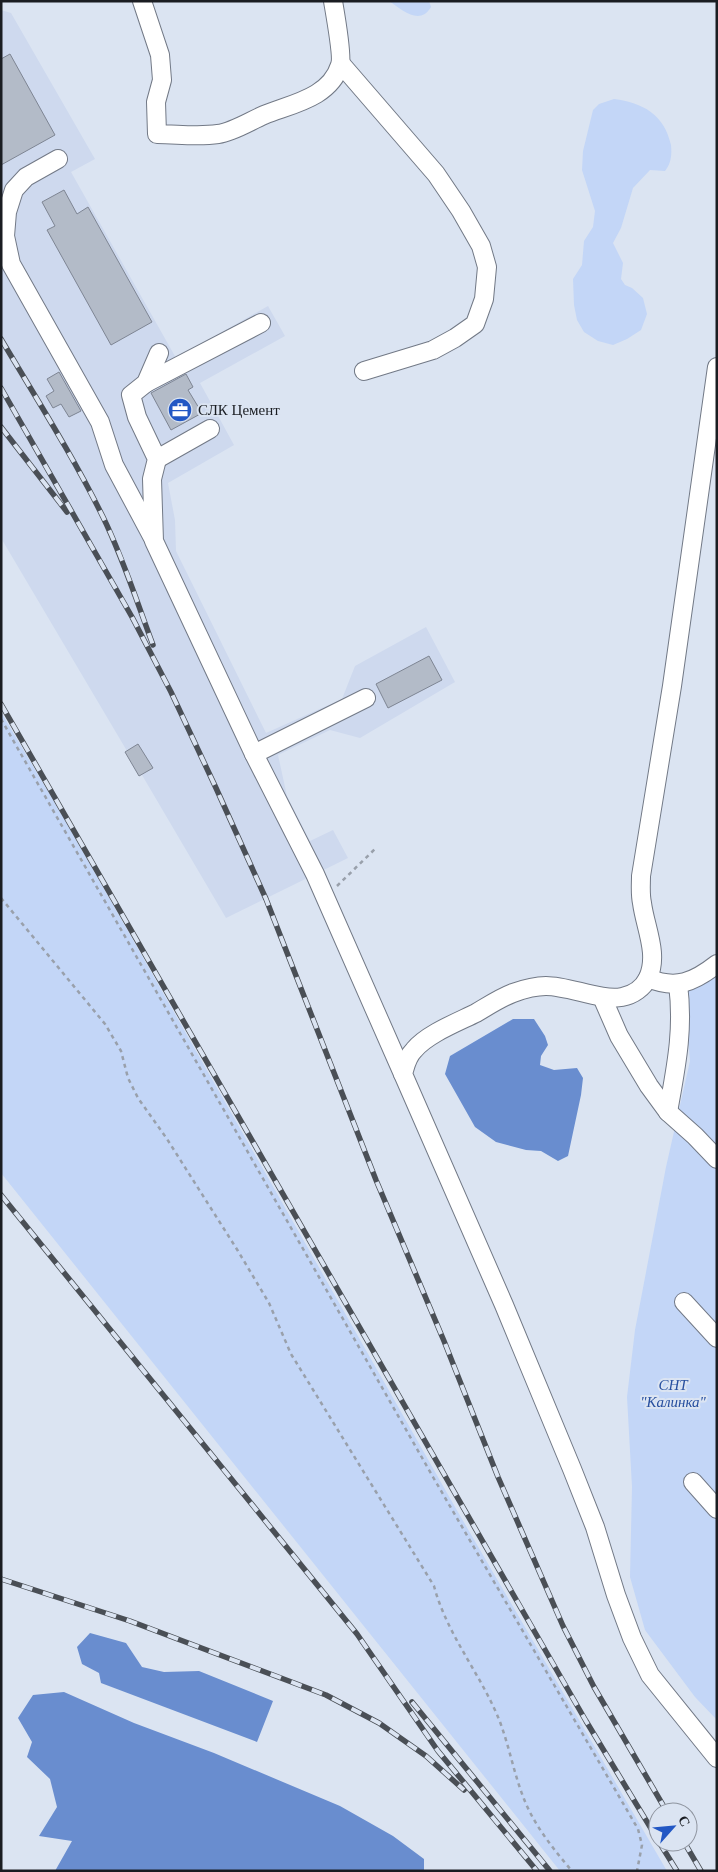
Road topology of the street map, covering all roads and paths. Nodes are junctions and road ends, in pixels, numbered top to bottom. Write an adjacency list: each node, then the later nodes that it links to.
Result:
1 (142, 1): 3 (street)
2 (333, 1): 3 (street)
3 (341, 64): 8 (street)
4 (58, 159): 12 (street)
5 (261, 323): 9 (street)
6 (159, 353): 9 (street)
7 (717, 367): 20 (street)
8 (364, 370)
9 (146, 382): 11 (street)
10 (210, 429): 11 (street)
11 (157, 459): 12 (street)
12 (154, 540): 15 (street)
13 (366, 698): 15 (street)
14 (1, 718): 32 (path)
15 (254, 754): 17 (street)
16 (377, 846): 17 (path)
17 (325, 897): 23 (street)
18 (1, 898): 31 (path)
19 (714, 971): 21 (street)
20 (648, 978): 21 (street); 22 (street)
21 (678, 984): 24 (street)
22 (602, 997): 23 (street); 24 (street)
23 (404, 1074): 30 (street)
24 (668, 1112): 25 (street)
25 (717, 1159)
26 (684, 1302): 27 (street)
27 (717, 1338)
28 (692, 1482): 29 (street)
29 (717, 1509)
30 (717, 1758)
31 (572, 1871)
32 (637, 1871)

